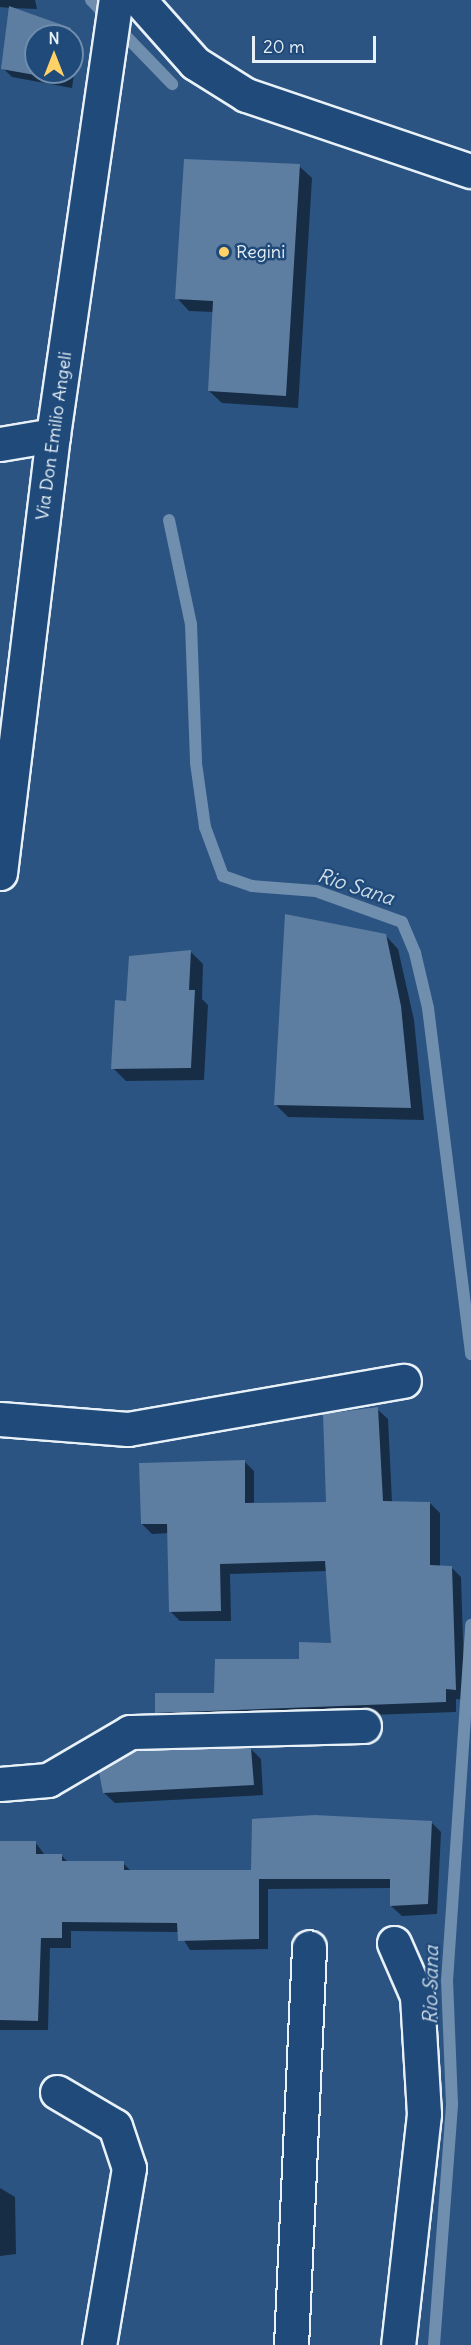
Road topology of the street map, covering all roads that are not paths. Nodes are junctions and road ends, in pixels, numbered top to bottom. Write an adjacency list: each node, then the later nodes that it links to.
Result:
1 (116, 0): 4 (street, Via Don Emilio Angeli)
2 (139, 0): 3 (street)
3 (471, 171)
4 (53, 435): 5 (street); 6 (street, Via Don Emilio Angeli)
5 (0, 444)
6 (0, 873)
7 (404, 1381): 8 (street)
8 (0, 1419)
9 (364, 1726): 10 (street)
10 (0, 1784)
11 (394, 1943): 16 (street)
12 (309, 1947): 15 (street)
13 (57, 2092): 14 (street)
14 (99, 2345)
15 (291, 2345)
16 (398, 2345)

